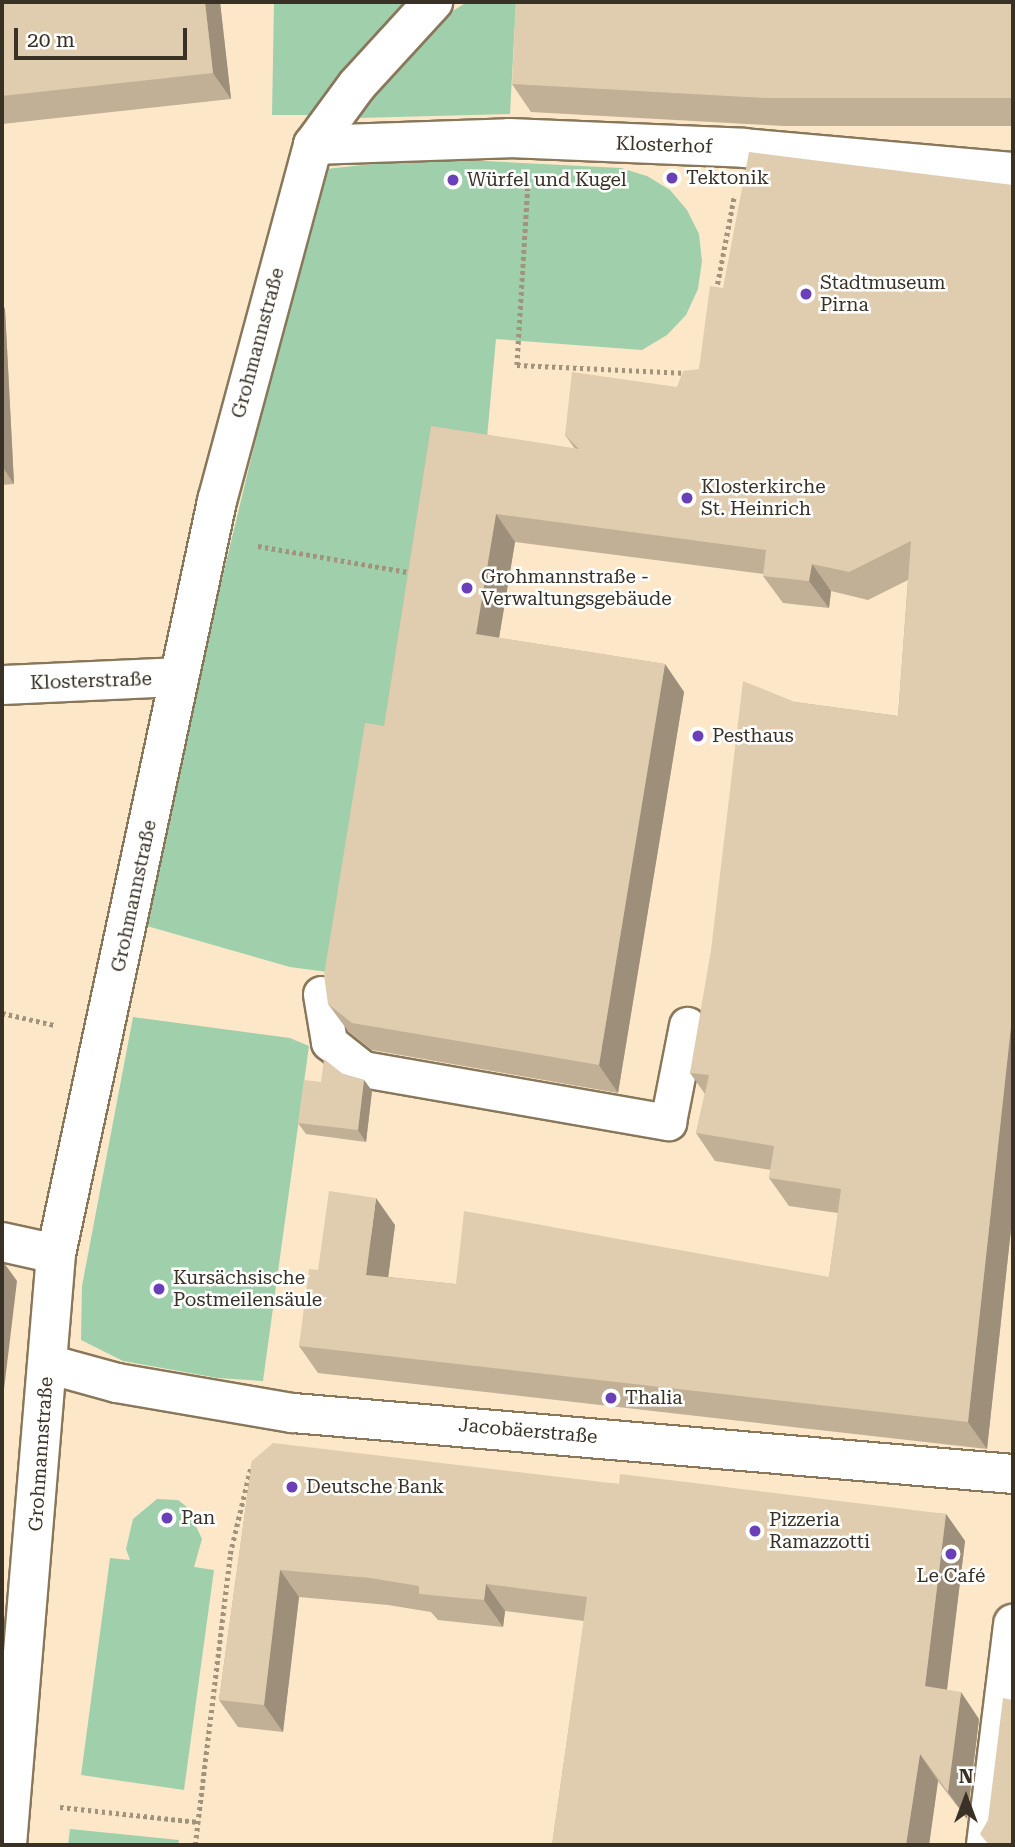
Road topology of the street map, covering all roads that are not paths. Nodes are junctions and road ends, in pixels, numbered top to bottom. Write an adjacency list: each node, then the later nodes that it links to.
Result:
1 (433, 2): 2 (street, Grohmannstraße)
2 (313, 145): 3 (street, Klosterhof); 4 (street, Grohmannstraße)
3 (1013, 172)
4 (179, 677): 5 (street, Klosterstraße); 9 (street, Grohmannstraße)
5 (2, 685)
6 (321, 993): 7 (lane)
7 (687, 1025)
8 (2, 1242): 9 (street)
9 (55, 1254): 10 (street, Grohmannstraße)
10 (48, 1363): 11 (street, Jacobäerstraße); 13 (street, Grohmannstraße)
11 (1013, 1474)
12 (1013, 1624): 14 (street)
13 (7, 1845)
14 (986, 1845)

